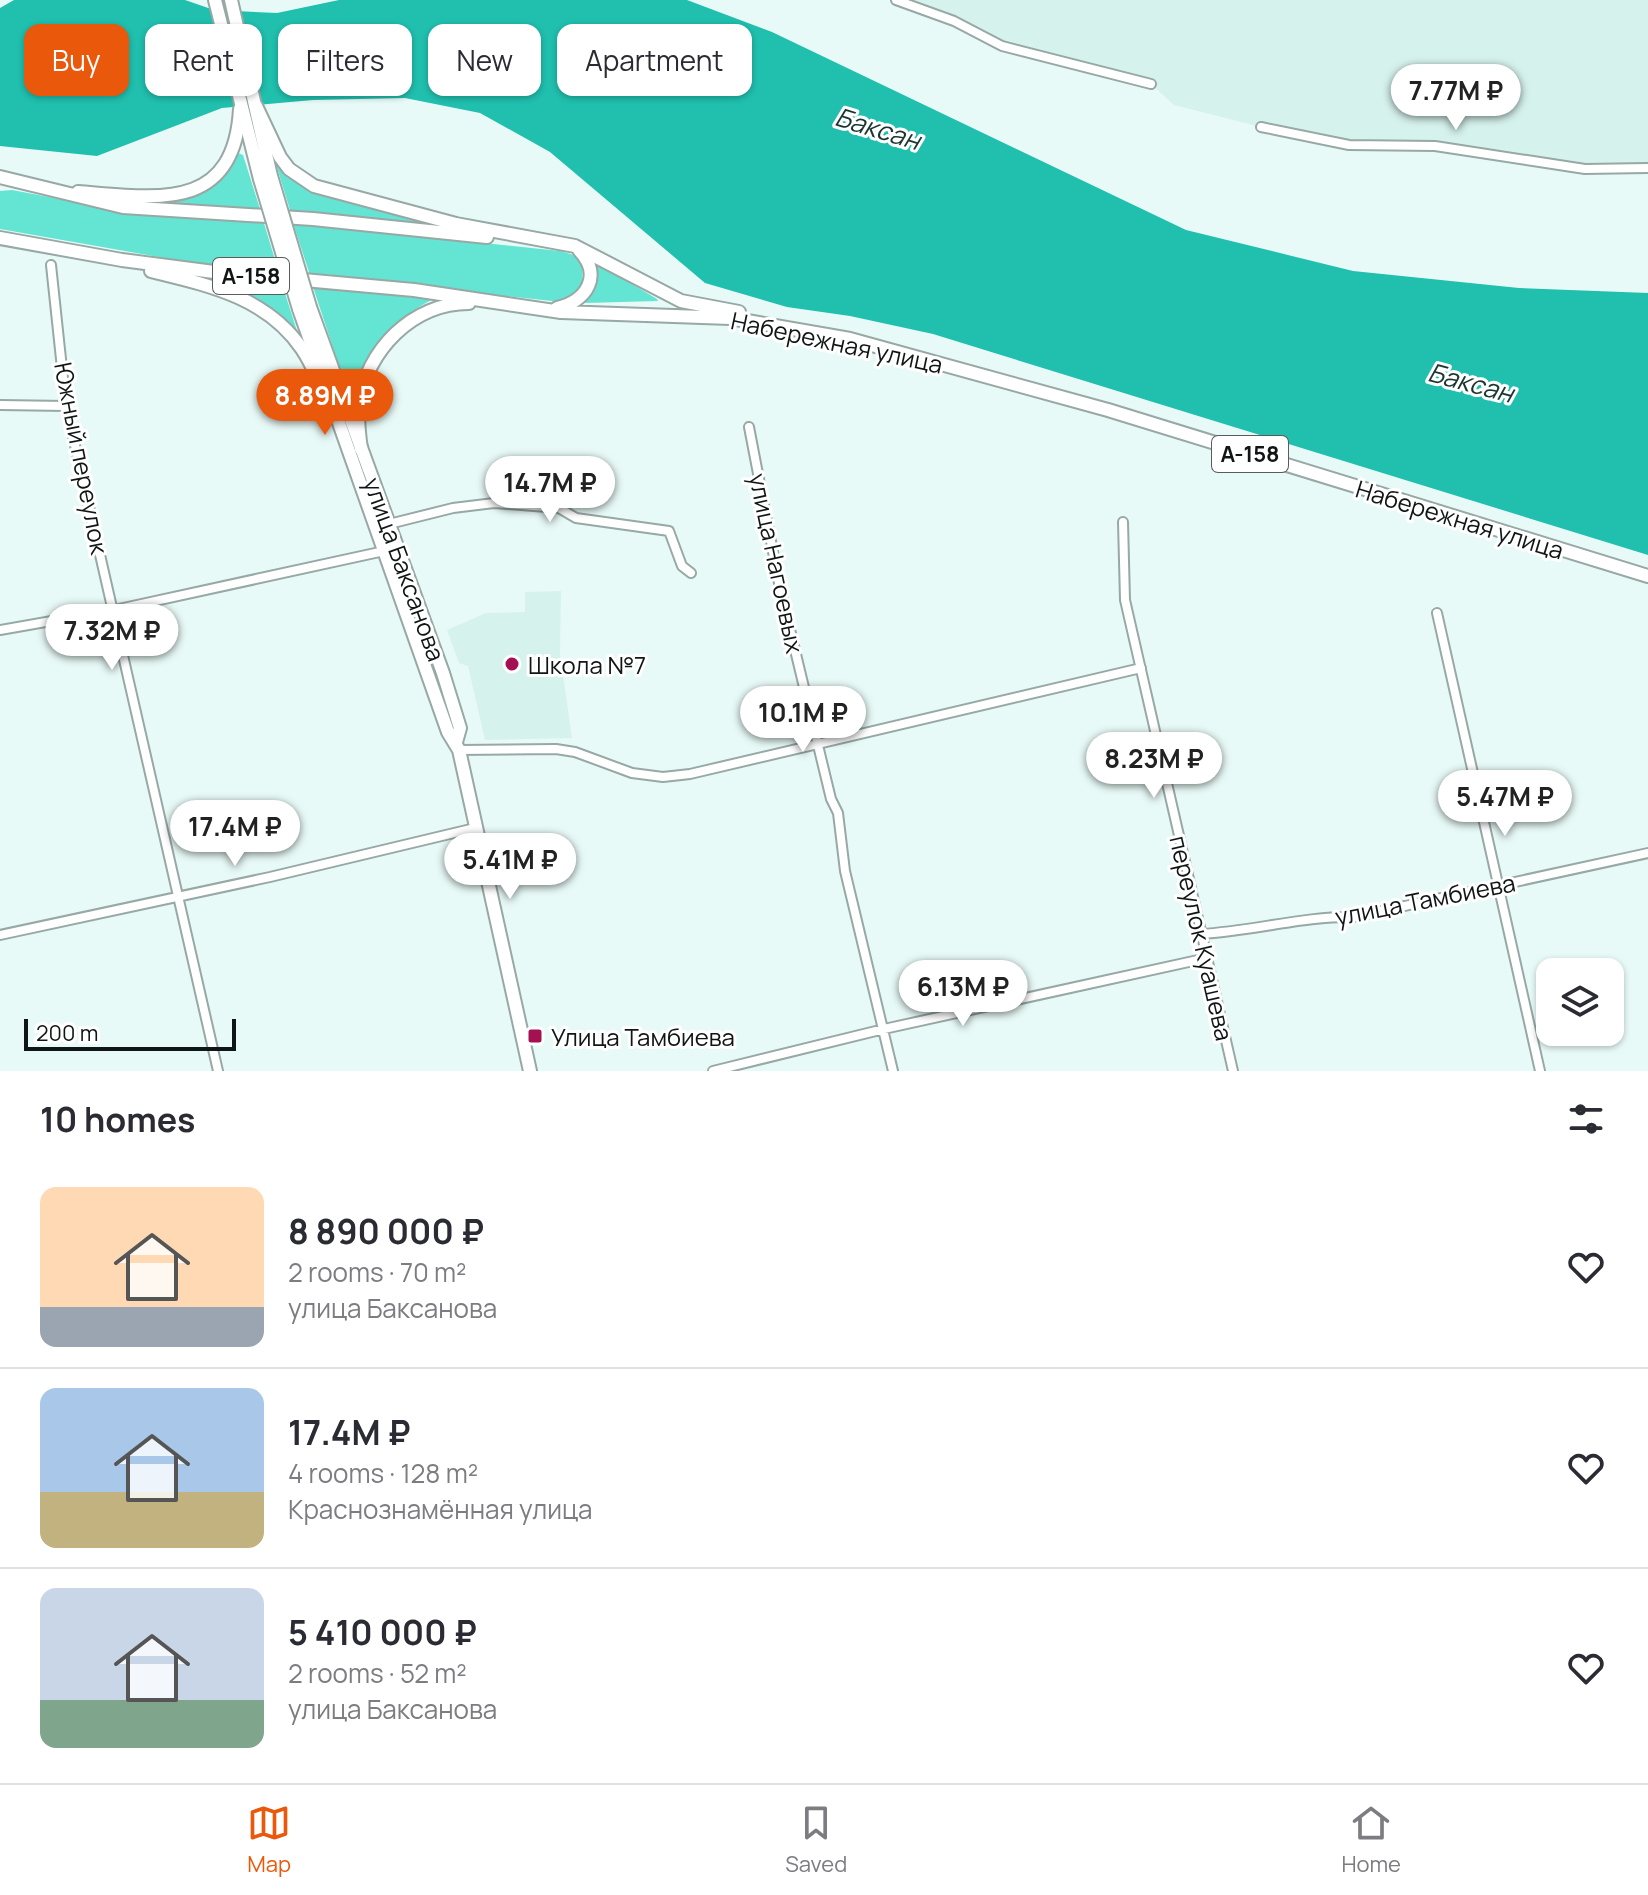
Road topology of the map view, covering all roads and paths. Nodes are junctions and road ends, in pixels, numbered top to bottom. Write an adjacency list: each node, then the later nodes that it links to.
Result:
1 (231, 0): 5 (main road)
2 (896, 0): 4 (street)
3 (215, 2): 6 (main road)
4 (1151, 84)
5 (256, 106): 10 (main road); 15 (main road)
6 (240, 109): 10 (main road); 13 (main road)
7 (1261, 127): 8 (street)
8 (1648, 168)
9 (0, 177): 11 (main road, А-158)
10 (265, 178): 20 (main road, bridge)
11 (37, 186): 12 (main road); 13 (main road, А-158)
12 (0, 187)
13 (57, 191): 15 (main road, А-158)
14 (1, 238): 17 (main road, Набережная улица / А-158)
15 (523, 238): 16 (main road, А-158)
16 (575, 246): 21 (main road); 22 (main road, А-158)
17 (122, 260): 19 (main road, Набережная улица / А-158); 25 (main road)
18 (51, 265): 24 (street, Южный переулок)
19 (504, 303): 21 (main road, Набережная улица / А-158); 27 (main road)
20 (305, 308): 25 (main road, улица Баксанова); 27 (main road, улица Баксанова)
21 (546, 310): 22 (main road, Набережная улица / А-158)
22 (850, 339): 32 (main road, Набережная улица / А-158)
23 (0, 405): 24 (street)
24 (66, 406): 33 (street, Южный переулок)
25 (334, 410): 30 (main road, улица Баксанова)
26 (749, 427): 37 (street, улица Нагоевых)
27 (361, 449): 29 (main road, улица Баксанова)
28 (1123, 522): 36 (street, переулок Куашева)
29 (389, 524): 30 (main road, улица Баксанова); 31 (street)
30 (392, 550): 33 (street); 38 (main road, улица Баксанова)
31 (691, 573)
32 (1648, 576)
33 (114, 610): 35 (street); 42 (street, Южный переулок)
34 (1437, 613): 41 (street)
35 (0, 630)
36 (1141, 668): 37 (street); 43 (street, переулок Куашева)
37 (818, 745): 38 (street); 46 (street, улица Нагоевых)
38 (458, 746): 39 (main road, улица Баксанова)
39 (475, 828): 42 (street); 48 (main road, улица Баксанова)
40 (1648, 853): 41 (street, улица Тамбиева)
41 (1500, 885): 43 (street, улица Тамбиева); 52 (street)
42 (179, 895): 44 (street); 47 (street, Южный переулок)
43 (1201, 934): 45 (street, переулок Куашева)
44 (0, 935)
45 (1207, 958): 46 (street); 51 (street, переулок Куашева)
46 (884, 1029): 49 (street); 50 (street, улица Нагоевых)
47 (218, 1071)
48 (530, 1071)
49 (713, 1071)
50 (893, 1071)
51 (1233, 1071)
52 (1540, 1071)

